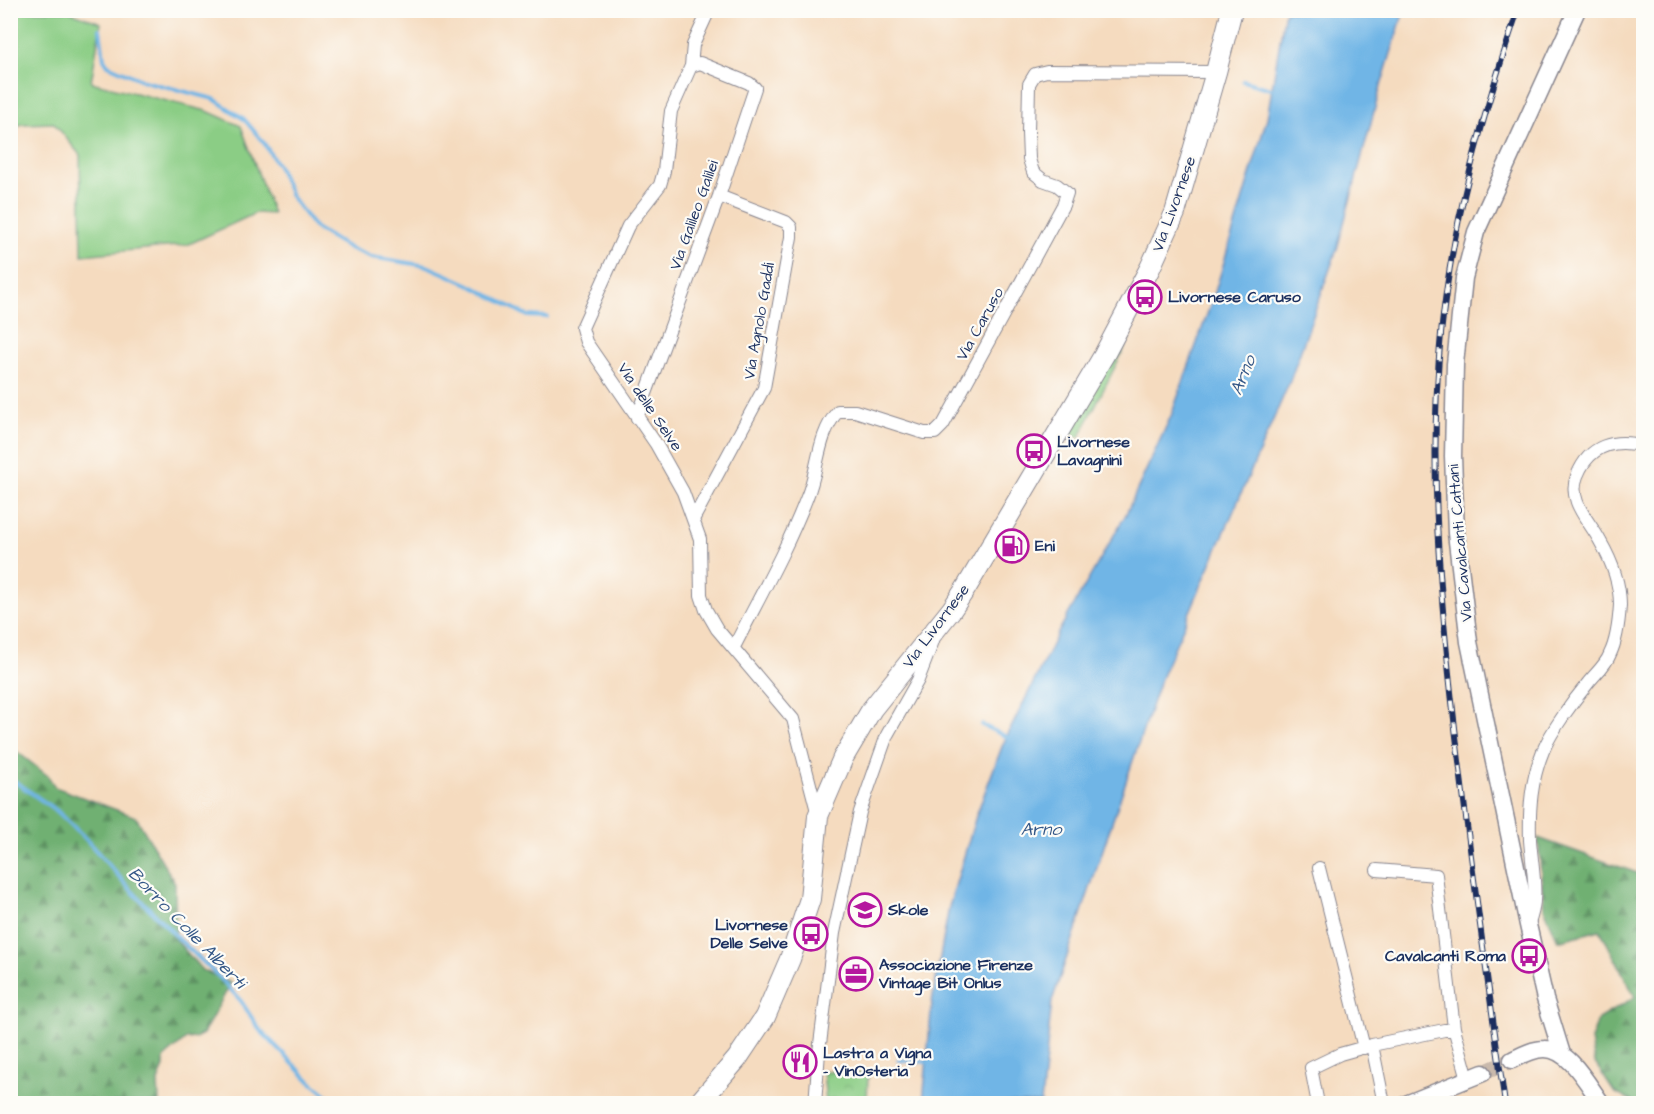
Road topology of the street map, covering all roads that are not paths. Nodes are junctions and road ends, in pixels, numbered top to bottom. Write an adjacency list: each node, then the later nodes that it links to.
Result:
1 (709, 10): 4 (street, Via delle Selve)
2 (1232, 10): 5 (main road, Via Livornese)
3 (1577, 10): 15 (street, Via Cavalcanti Cattani)
4 (691, 66): 6 (street, Via Galileo Galilei); 7 (street, Via delle Selve)
5 (1216, 72): 10 (main road, Via Livornese); 11 (street, Via Caruso)
6 (719, 196): 7 (street, Via Galileo Galilei); 9 (street, Via Agnolo Gaddi)
7 (637, 418): 9 (street, Via delle Selve)
8 (1644, 446): 15 (street)
9 (694, 518): 11 (street, Via delle Selve)
10 (940, 623): 12 (main road, Via Livornese); 23 (street)
11 (734, 647): 12 (street, Via delle Selve)
12 (818, 816): 22 (main road, Via Livornese)
13 (1319, 868): 17 (street)
14 (1377, 870): 16 (street)
15 (1528, 925): 18 (street, Via Cavalcanti Cattani)
16 (1454, 1028): 17 (street); 20 (street)
17 (1368, 1047): 24 (street); 25 (street)
18 (1562, 1054): 19 (street); 26 (street)
19 (1512, 1060)
20 (1475, 1076): 21 (street)
21 (1407, 1103)
22 (698, 1104)
23 (815, 1104)
24 (1318, 1104)
25 (1384, 1104)
26 (1602, 1104)

